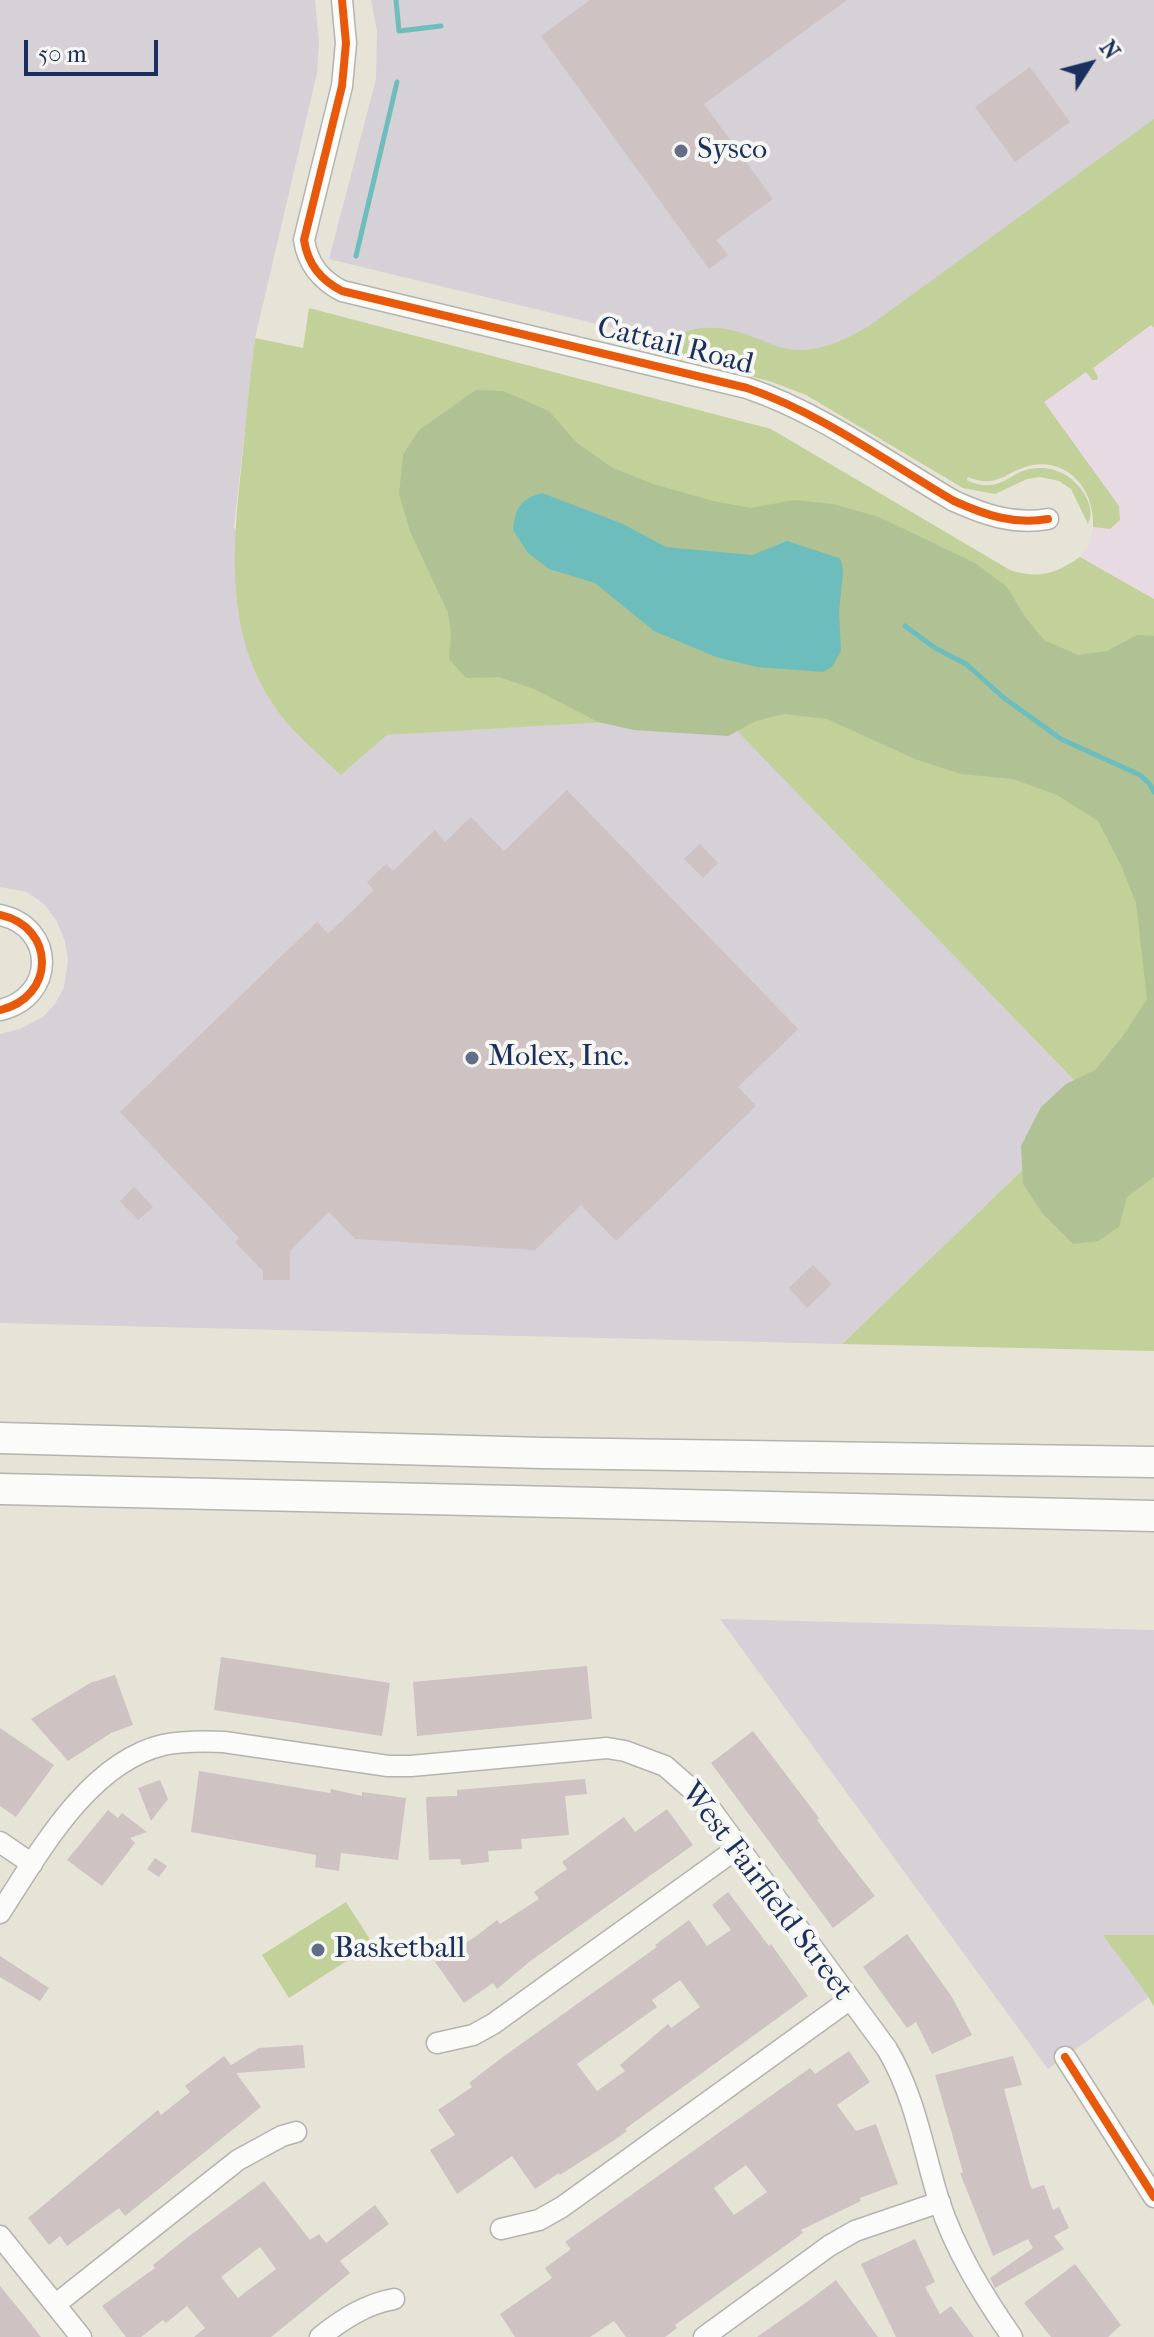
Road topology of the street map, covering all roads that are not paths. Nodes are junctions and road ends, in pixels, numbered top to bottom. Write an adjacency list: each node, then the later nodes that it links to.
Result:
1 (342, 0): 2 (street, Cattail Road)
2 (1048, 519)
3 (0, 915): 4 (street)
4 (0, 1010)
5 (0, 1438): 6 (highway)
6 (1154, 1462)
7 (0, 1489): 8 (highway)
8 (1154, 1516)
9 (0, 1842): 11 (street)
10 (739, 1847): 11 (street, West Fairfield Street); 13 (street, West Fairfield Street); 14 (street)
11 (32, 1864): 12 (street, West Fairfield Street)
12 (0, 1913)
13 (849, 2000): 18 (street, West Fairfield Street); 19 (street)
14 (437, 2043)
15 (1065, 2057): 17 (street)
16 (296, 2132): 22 (street)
17 (1154, 2197)
18 (940, 2202): 25 (street); 26 (street, West Fairfield Street)
19 (501, 2229)
20 (0, 2236): 22 (street)
21 (394, 2299): 24 (street)
22 (56, 2304): 23 (street)
23 (81, 2337)
24 (320, 2337)
25 (704, 2337)
26 (1012, 2337)

